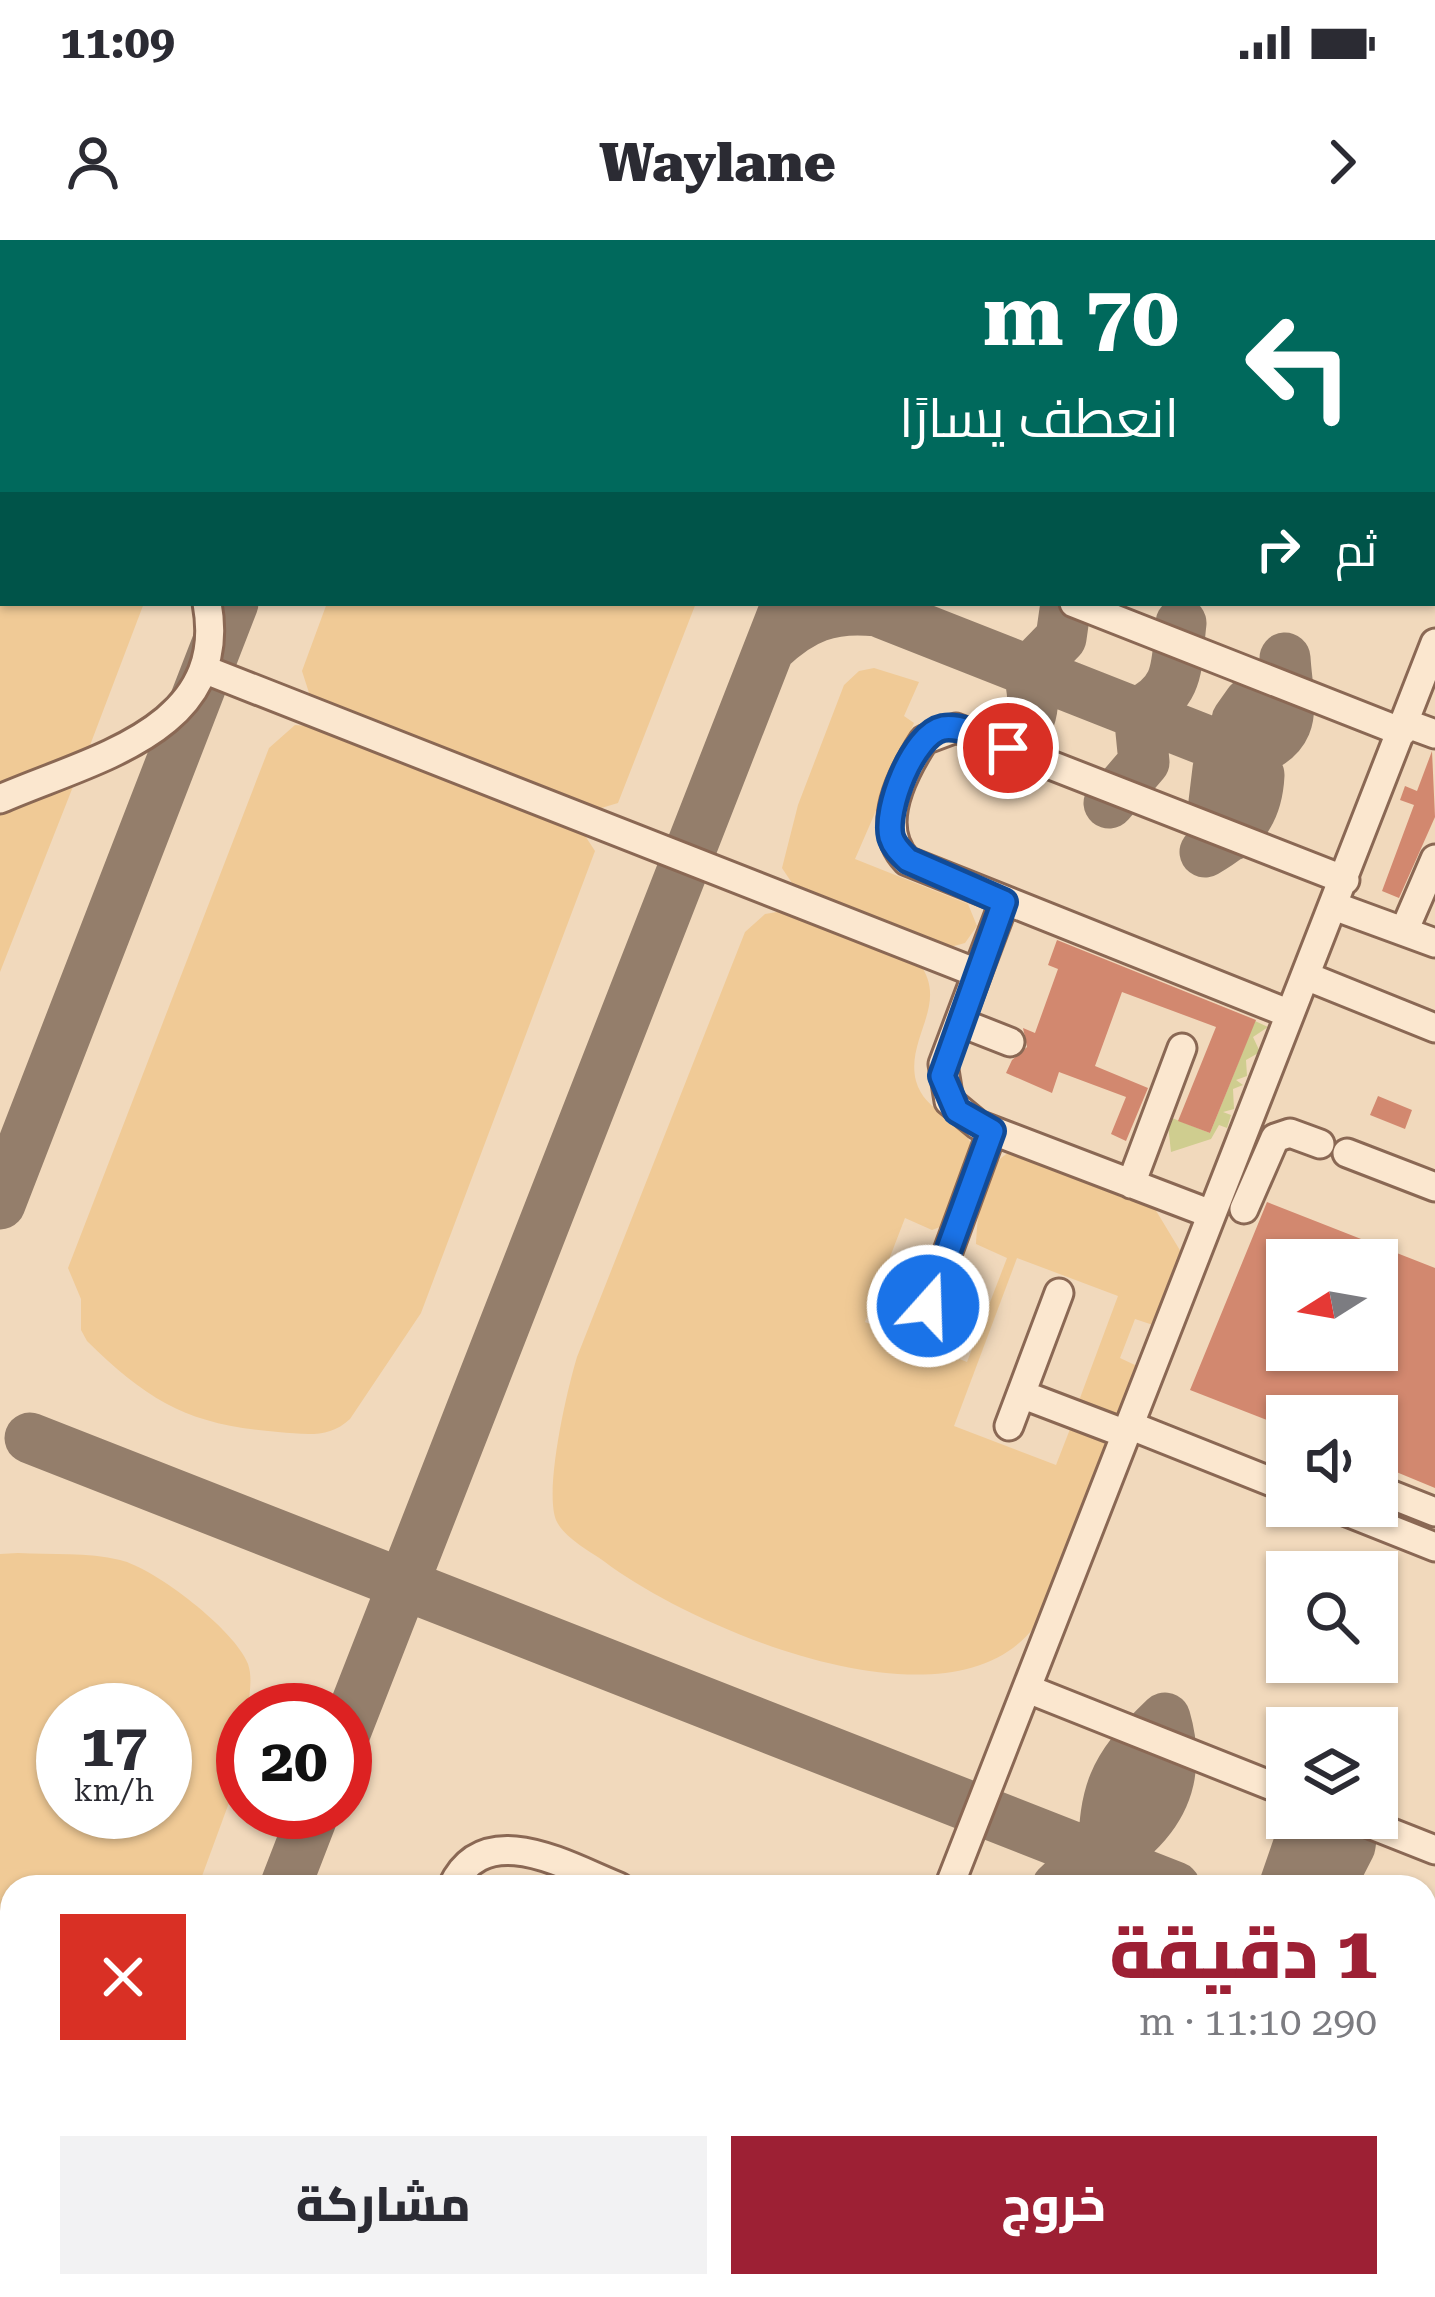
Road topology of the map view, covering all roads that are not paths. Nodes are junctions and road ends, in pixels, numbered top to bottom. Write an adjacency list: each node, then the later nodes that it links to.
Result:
1 (207, 606): 4 (lane)
2 (1082, 606): 5 (lane)
3 (1435, 643): 5 (lane)
4 (206, 670): 7 (lane); 13 (lane)
5 (1403, 728): 6 (lane); 9 (lane)
6 (1435, 734)
7 (0, 799)
8 (1435, 860): 11 (lane)
9 (1339, 893): 10 (lane); 11 (lane); 14 (lane)
10 (1004, 902): 13 (lane); 15 (lane)
11 (1404, 931): 12 (lane)
12 (1435, 943)
13 (977, 973): 16 (lane)
14 (1306, 976): 15 (lane); 17 (lane)
15 (1290, 1014): 24 (lane)
16 (959, 1022): 18 (lane); 20 (lane)
17 (1435, 1028)
18 (1010, 1042)
19 (1182, 1048): 21 (lane)
20 (992, 1131): 21 (lane); 26 (lane)
21 (1130, 1184): 24 (lane)
22 (1435, 1187): 23 (lane)
23 (1244, 1209)
24 (1211, 1214): 29 (lane)
25 (1059, 1293): 27 (lane)
26 (928, 1306)
27 (1021, 1394): 28 (lane); 29 (lane)
28 (1009, 1426)
29 (1128, 1430): 30 (lane); 35 (lane)
30 (1266, 1480)
31 (1398, 1497): 32 (lane)
32 (1435, 1512)
33 (1385, 1527): 34 (lane)
34 (1435, 1547)
35 (1028, 1689): 36 (lane); 41 (lane)
36 (1266, 1784)
37 (1398, 1835): 38 (lane)
38 (1435, 1850)
39 (461, 1875): 40 (lane)
40 (584, 1875)
41 (954, 1875)

